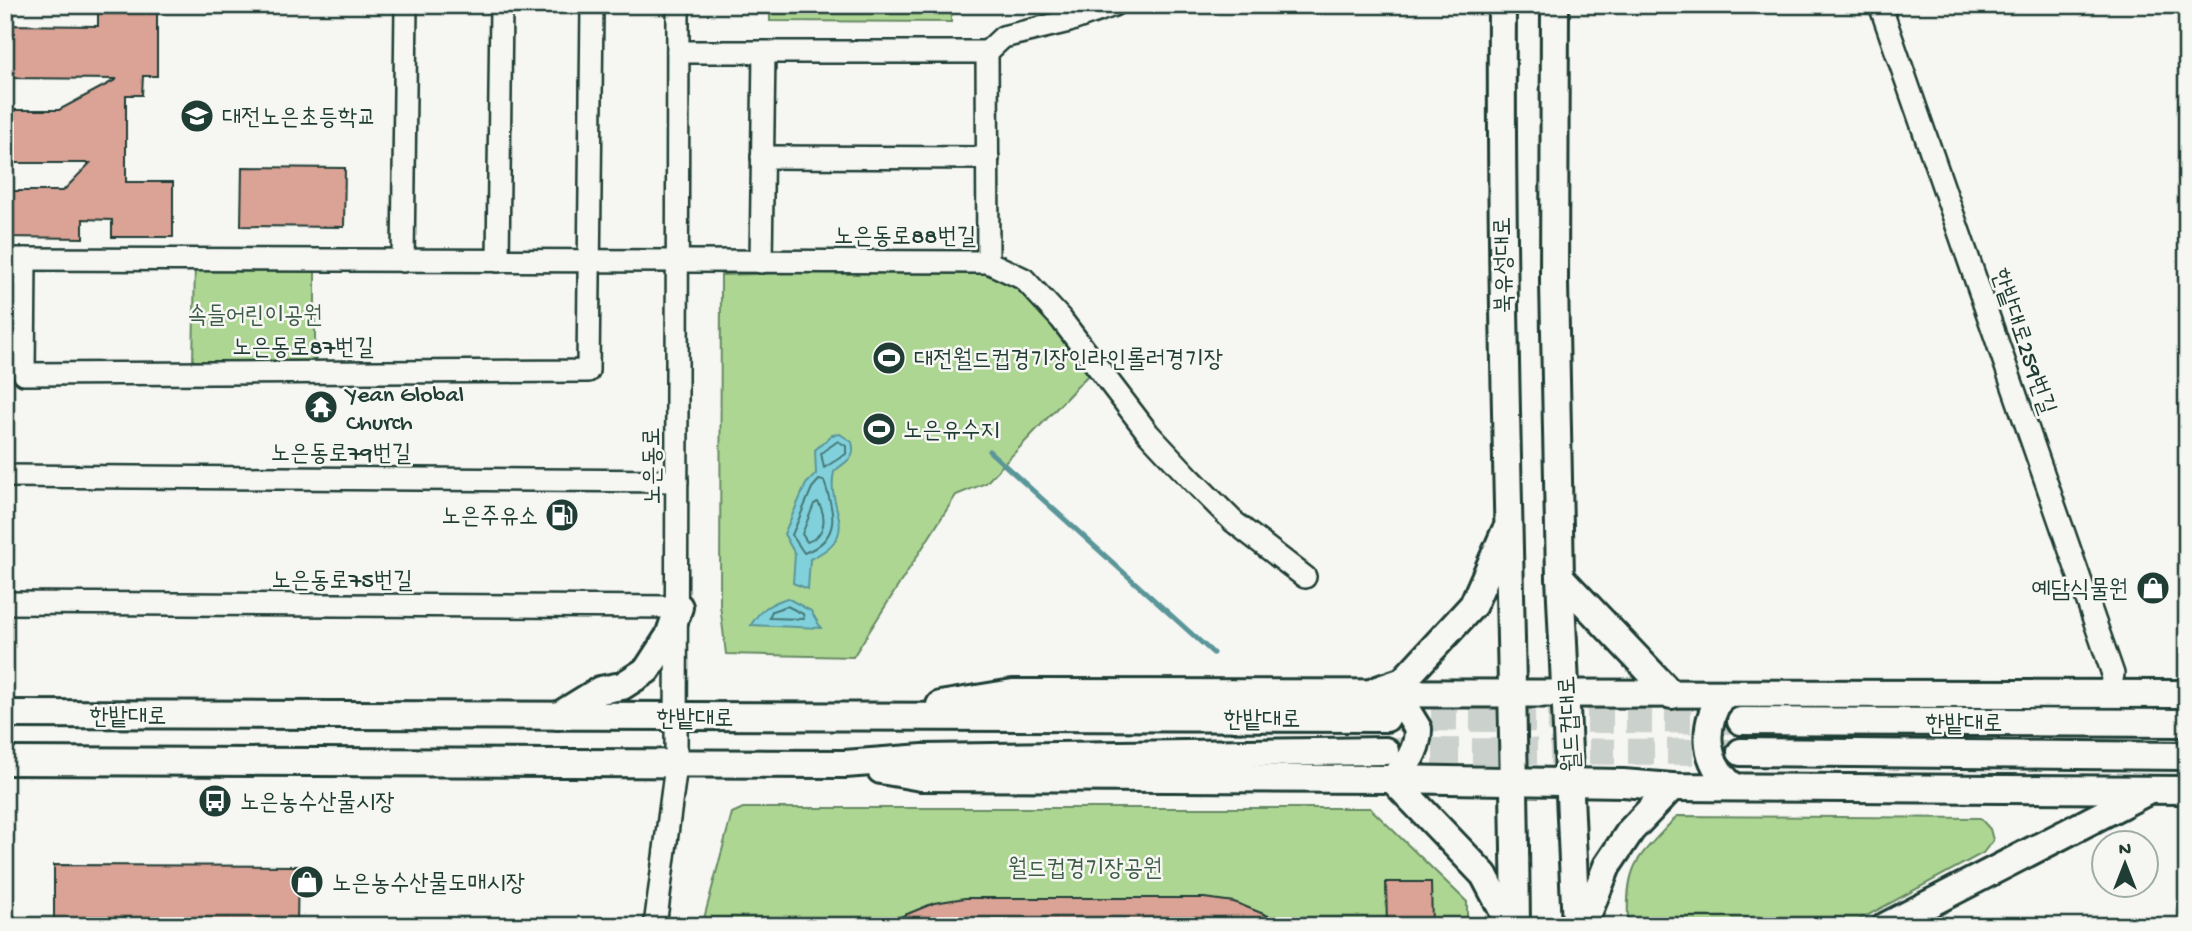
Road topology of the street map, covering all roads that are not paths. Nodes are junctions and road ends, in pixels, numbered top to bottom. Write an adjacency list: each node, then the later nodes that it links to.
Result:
1 (406, 5): 15 (street)
2 (501, 5): 16 (street)
3 (592, 5): 17 (street, 노은동로87번길)
4 (678, 5): 9 (street, 노은동로)
5 (1114, 5): 10 (street)
6 (1502, 5): 23 (main road, 북유성대로)
7 (1555, 5): 25 (main road, 월드컵대로)
8 (1880, 5): 33 (street, 한밭대로259번길)
9 (678, 52): 11 (street); 18 (street, 노은동로)
10 (987, 52): 11 (street); 13 (street, 노은동로88번길)
11 (764, 53): 12 (street)
12 (762, 157): 13 (street); 19 (street)
13 (988, 158): 20 (street, 노은동로88번길)
14 (15, 259): 15 (street, 노은동로87번길); 17 (street, 노은동로87번길)
15 (403, 261): 16 (street, 노은동로87번길)
16 (498, 261): 17 (street, 노은동로87번길)
17 (589, 262): 18 (street, 노은동로87번길)
18 (676, 262): 19 (street, 노은동로88번길); 22 (street, 노은동로)
19 (761, 262): 20 (street, 노은동로88번길)
20 (988, 262): 24 (street)
21 (5, 475): 22 (street, 노은동로79번길)
22 (677, 481): 27 (street, 노은동로)
23 (1508, 524): 29 (main road); 34 (main road)
24 (1305, 576)
25 (1560, 577): 30 (main road, 월드컵대로); 31 (main road)
26 (5, 603): 27 (street, 노은동로75번길)
27 (678, 607): 36 (main road); 37 (street, 노은동로)
28 (2187, 694): 33 (main road, 한밭대로)
29 (1514, 695): 30 (main road, 한밭대로); 34 (main road, 한밭대로); 47 (main road)
30 (1566, 695): 31 (main road, 한밭대로); 48 (main road, 월드컵대로)
31 (1672, 695): 32 (main road, 한밭대로)
32 (1722, 695): 33 (main road, 한밭대로); 50 (main road)
33 (2109, 695)
34 (1376, 702): 37 (main road, 한밭대로); 46 (main road)
35 (5, 714): 36 (main road, 한밭대로)
36 (558, 716): 37 (main road, 한밭대로)
37 (676, 717): 45 (street, 노은동로)
38 (1741, 721): 39 (main road, 한밭대로)
39 (2187, 723)
40 (1385, 751): 44 (main road, 한밭대로)
41 (1741, 752): 42 (main road, 한밭대로)
42 (2187, 756)
43 (5, 761): 45 (main road, 한밭대로)
44 (845, 764): 45 (main road, 한밭대로); 46 (main road)
45 (676, 765): 53 (street, 노은동로)
46 (1392, 779): 47 (main road); 54 (main road)
47 (1516, 780): 48 (main road); 55 (main road)
48 (1571, 782): 49 (main road); 56 (main road, 월드컵대로)
49 (1672, 787): 50 (main road); 57 (main road)
50 (1734, 787): 51 (main road)
51 (2152, 790): 52 (main road); 58 (main road)
52 (2187, 790)
53 (655, 926)
54 (1511, 926)
55 (1516, 926)
56 (1576, 926)
57 (1583, 926)
58 (1886, 926)

